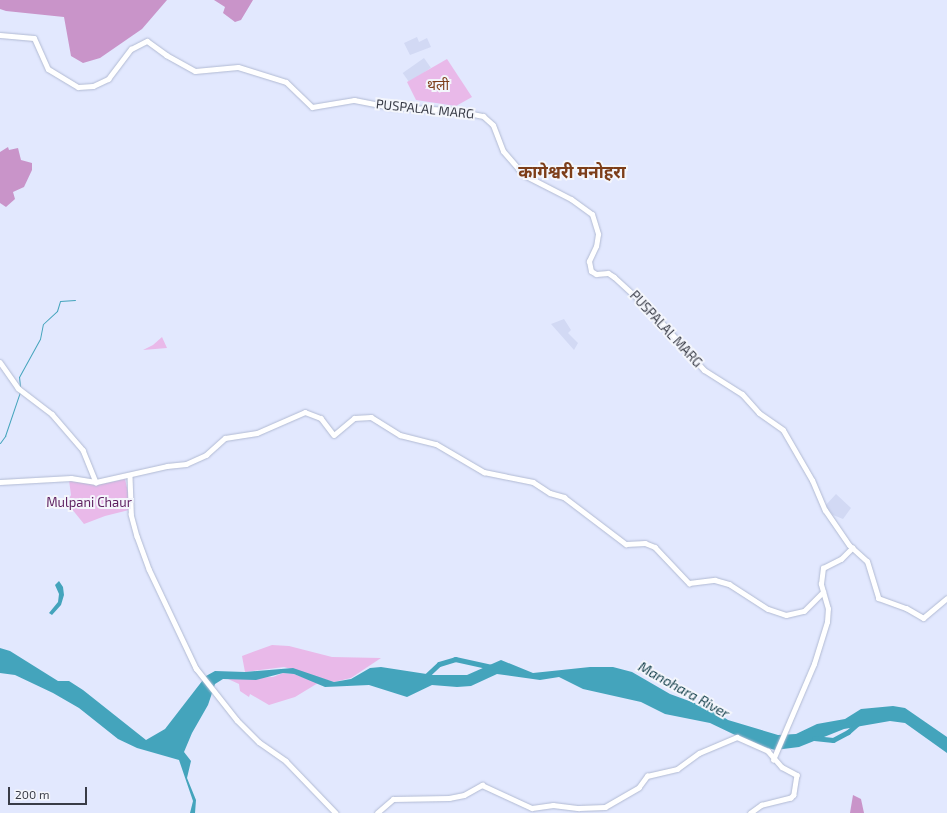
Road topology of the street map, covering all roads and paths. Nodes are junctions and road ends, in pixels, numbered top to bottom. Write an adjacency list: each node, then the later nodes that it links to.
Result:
1 (0, 35): 6 (main road, PUSPALAL MARG)
2 (0, 362): 5 (street)
3 (130, 476): 5 (street); 7 (street); 10 (street)
4 (0, 482): 5 (street)
5 (96, 482)
6 (852, 548): 7 (street); 8 (main road, PUSPALAL MARG)
7 (822, 592): 9 (street)
8 (947, 598)
9 (773, 760): 11 (street); 12 (street)
10 (336, 813)
11 (378, 813)
12 (751, 813)

